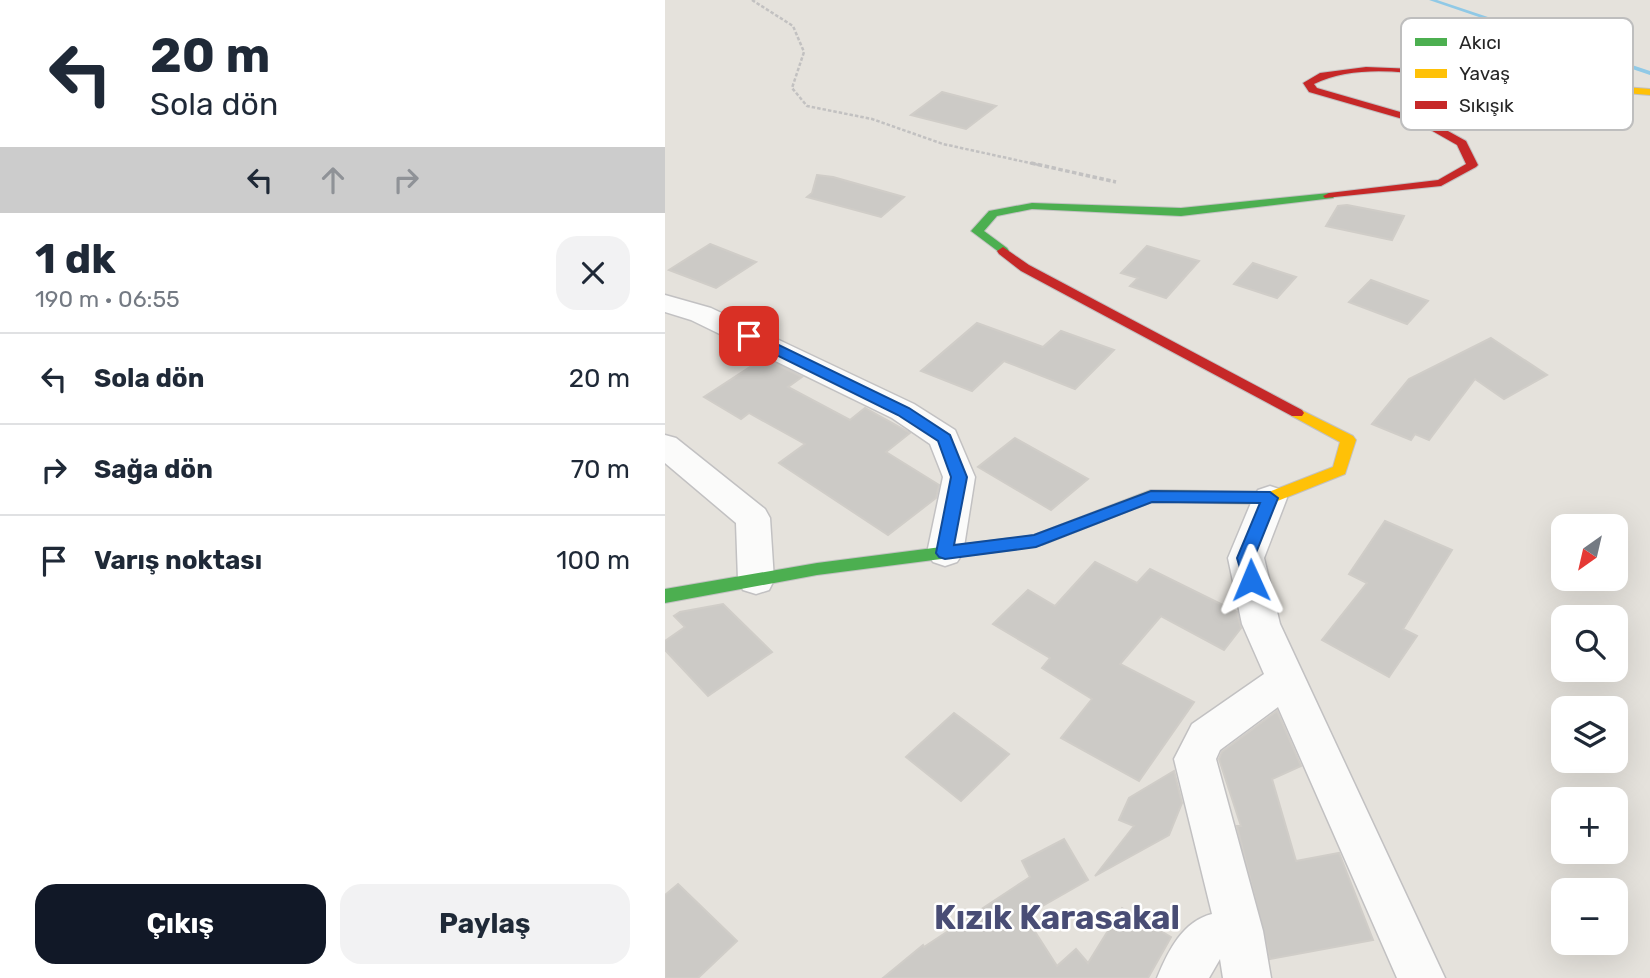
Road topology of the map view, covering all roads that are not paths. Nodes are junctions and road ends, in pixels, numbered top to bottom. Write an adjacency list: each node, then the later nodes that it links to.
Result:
1 (1401, 73): 2 (street)
2 (1401, 115)
3 (1439, 130): 6 (street)
4 (665, 303): 7 (street)
5 (665, 446): 8 (street)
6 (1270, 498): 7 (street); 10 (street)
7 (945, 553): 8 (street)
8 (756, 580): 9 (street)
9 (665, 596)
10 (1284, 681): 11 (street); 14 (street)
11 (1240, 930): 12 (street); 13 (street)
12 (1181, 978)
13 (1247, 978)
14 (1421, 978)

